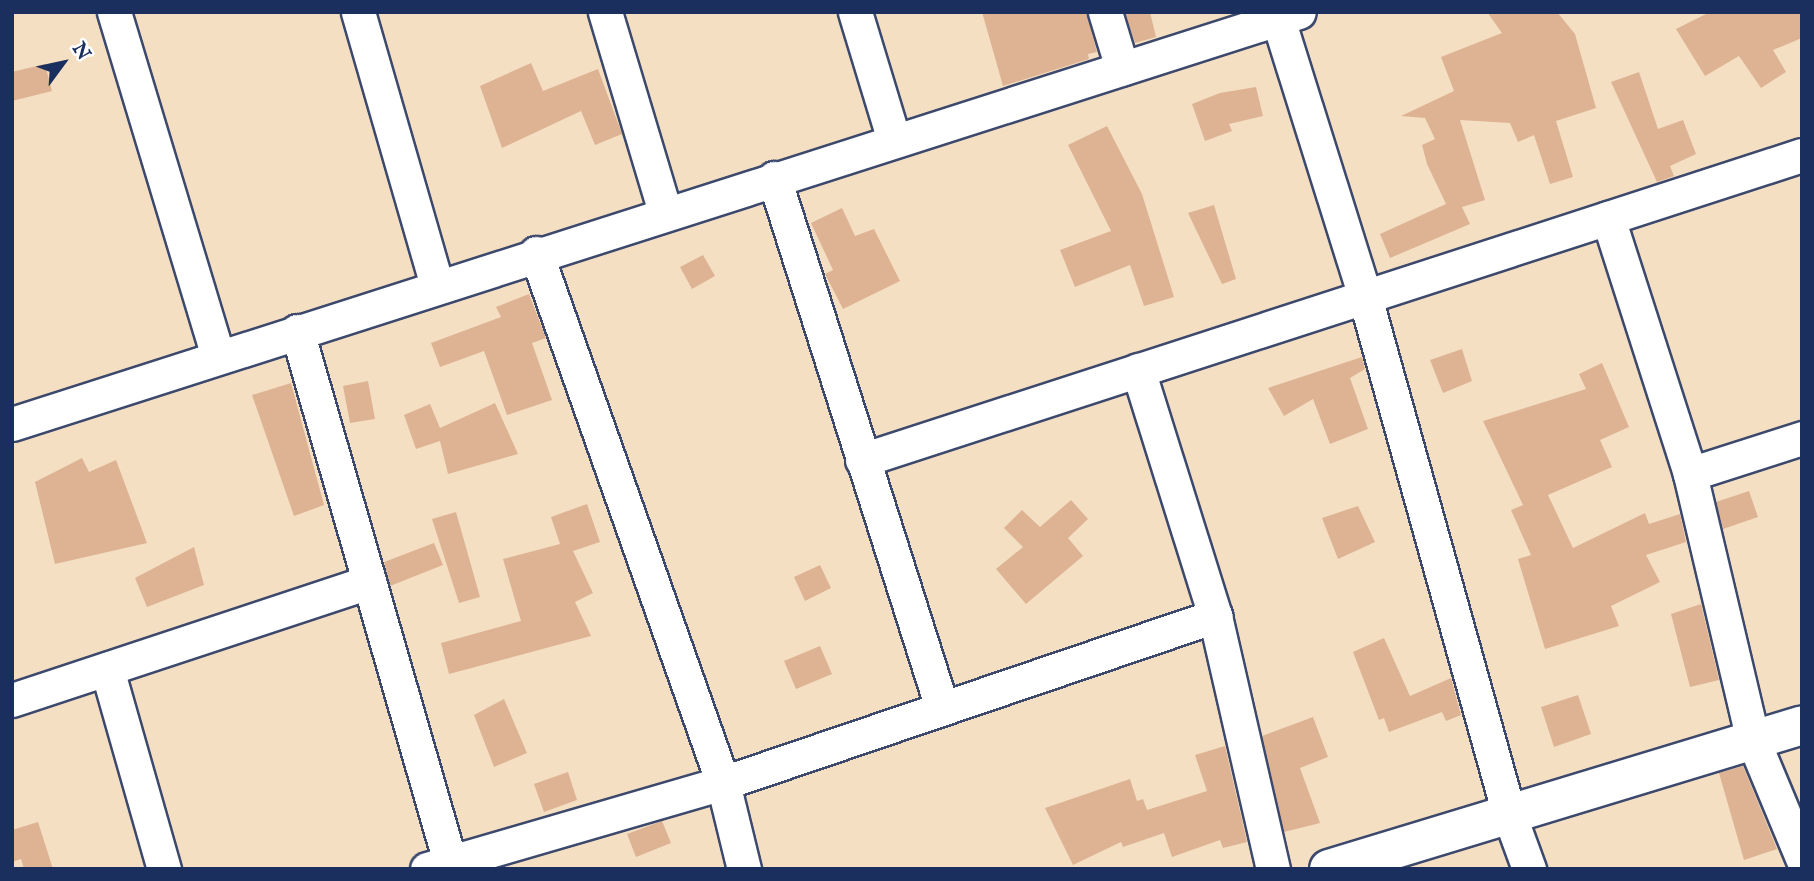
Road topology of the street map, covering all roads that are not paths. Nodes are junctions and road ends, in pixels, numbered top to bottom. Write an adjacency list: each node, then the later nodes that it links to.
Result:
1 (114, 12): 17 (street)
2 (358, 12): 14 (street)
3 (605, 12): 11 (street)
4 (855, 12): 8 (street)
5 (1105, 12): 7 (street)
6 (1289, 15): 7 (street); 15 (street)
7 (1122, 68): 8 (street)
8 (894, 140): 10 (street)
9 (1802, 155): 12 (street)
10 (774, 177): 11 (street); 21 (street)
11 (665, 212): 13 (street)
12 (1608, 218): 15 (street); 22 (street)
13 (536, 253): 14 (street); 30 (street)
14 (437, 285): 16 (street)
15 (1365, 297): 18 (street); 31 (street)
16 (297, 331): 17 (street); 23 (street)
17 (218, 356): 19 (street)
18 (1138, 370): 21 (street); 24 (street)
19 (12, 424)
20 (1802, 438): 22 (street)
21 (862, 460): 27 (street)
22 (1690, 474): 29 (street)
23 (369, 582): 25 (street); 34 (street)
24 (1215, 616): 27 (street); 37 (street)
25 (107, 669): 26 (street); 35 (street)
26 (12, 700)
27 (942, 708): 30 (street)
28 (1802, 725): 29 (street)
29 (1753, 740): 31 (street); 33 (street)
30 (723, 783): 32 (street); 36 (street)
31 (1509, 814): 38 (street); 39 (street)
32 (516, 856): 34 (street)
33 (1802, 858)
34 (439, 865)
35 (164, 869)
36 (744, 869)
37 (1273, 869)
38 (1329, 869)
39 (1529, 869)

